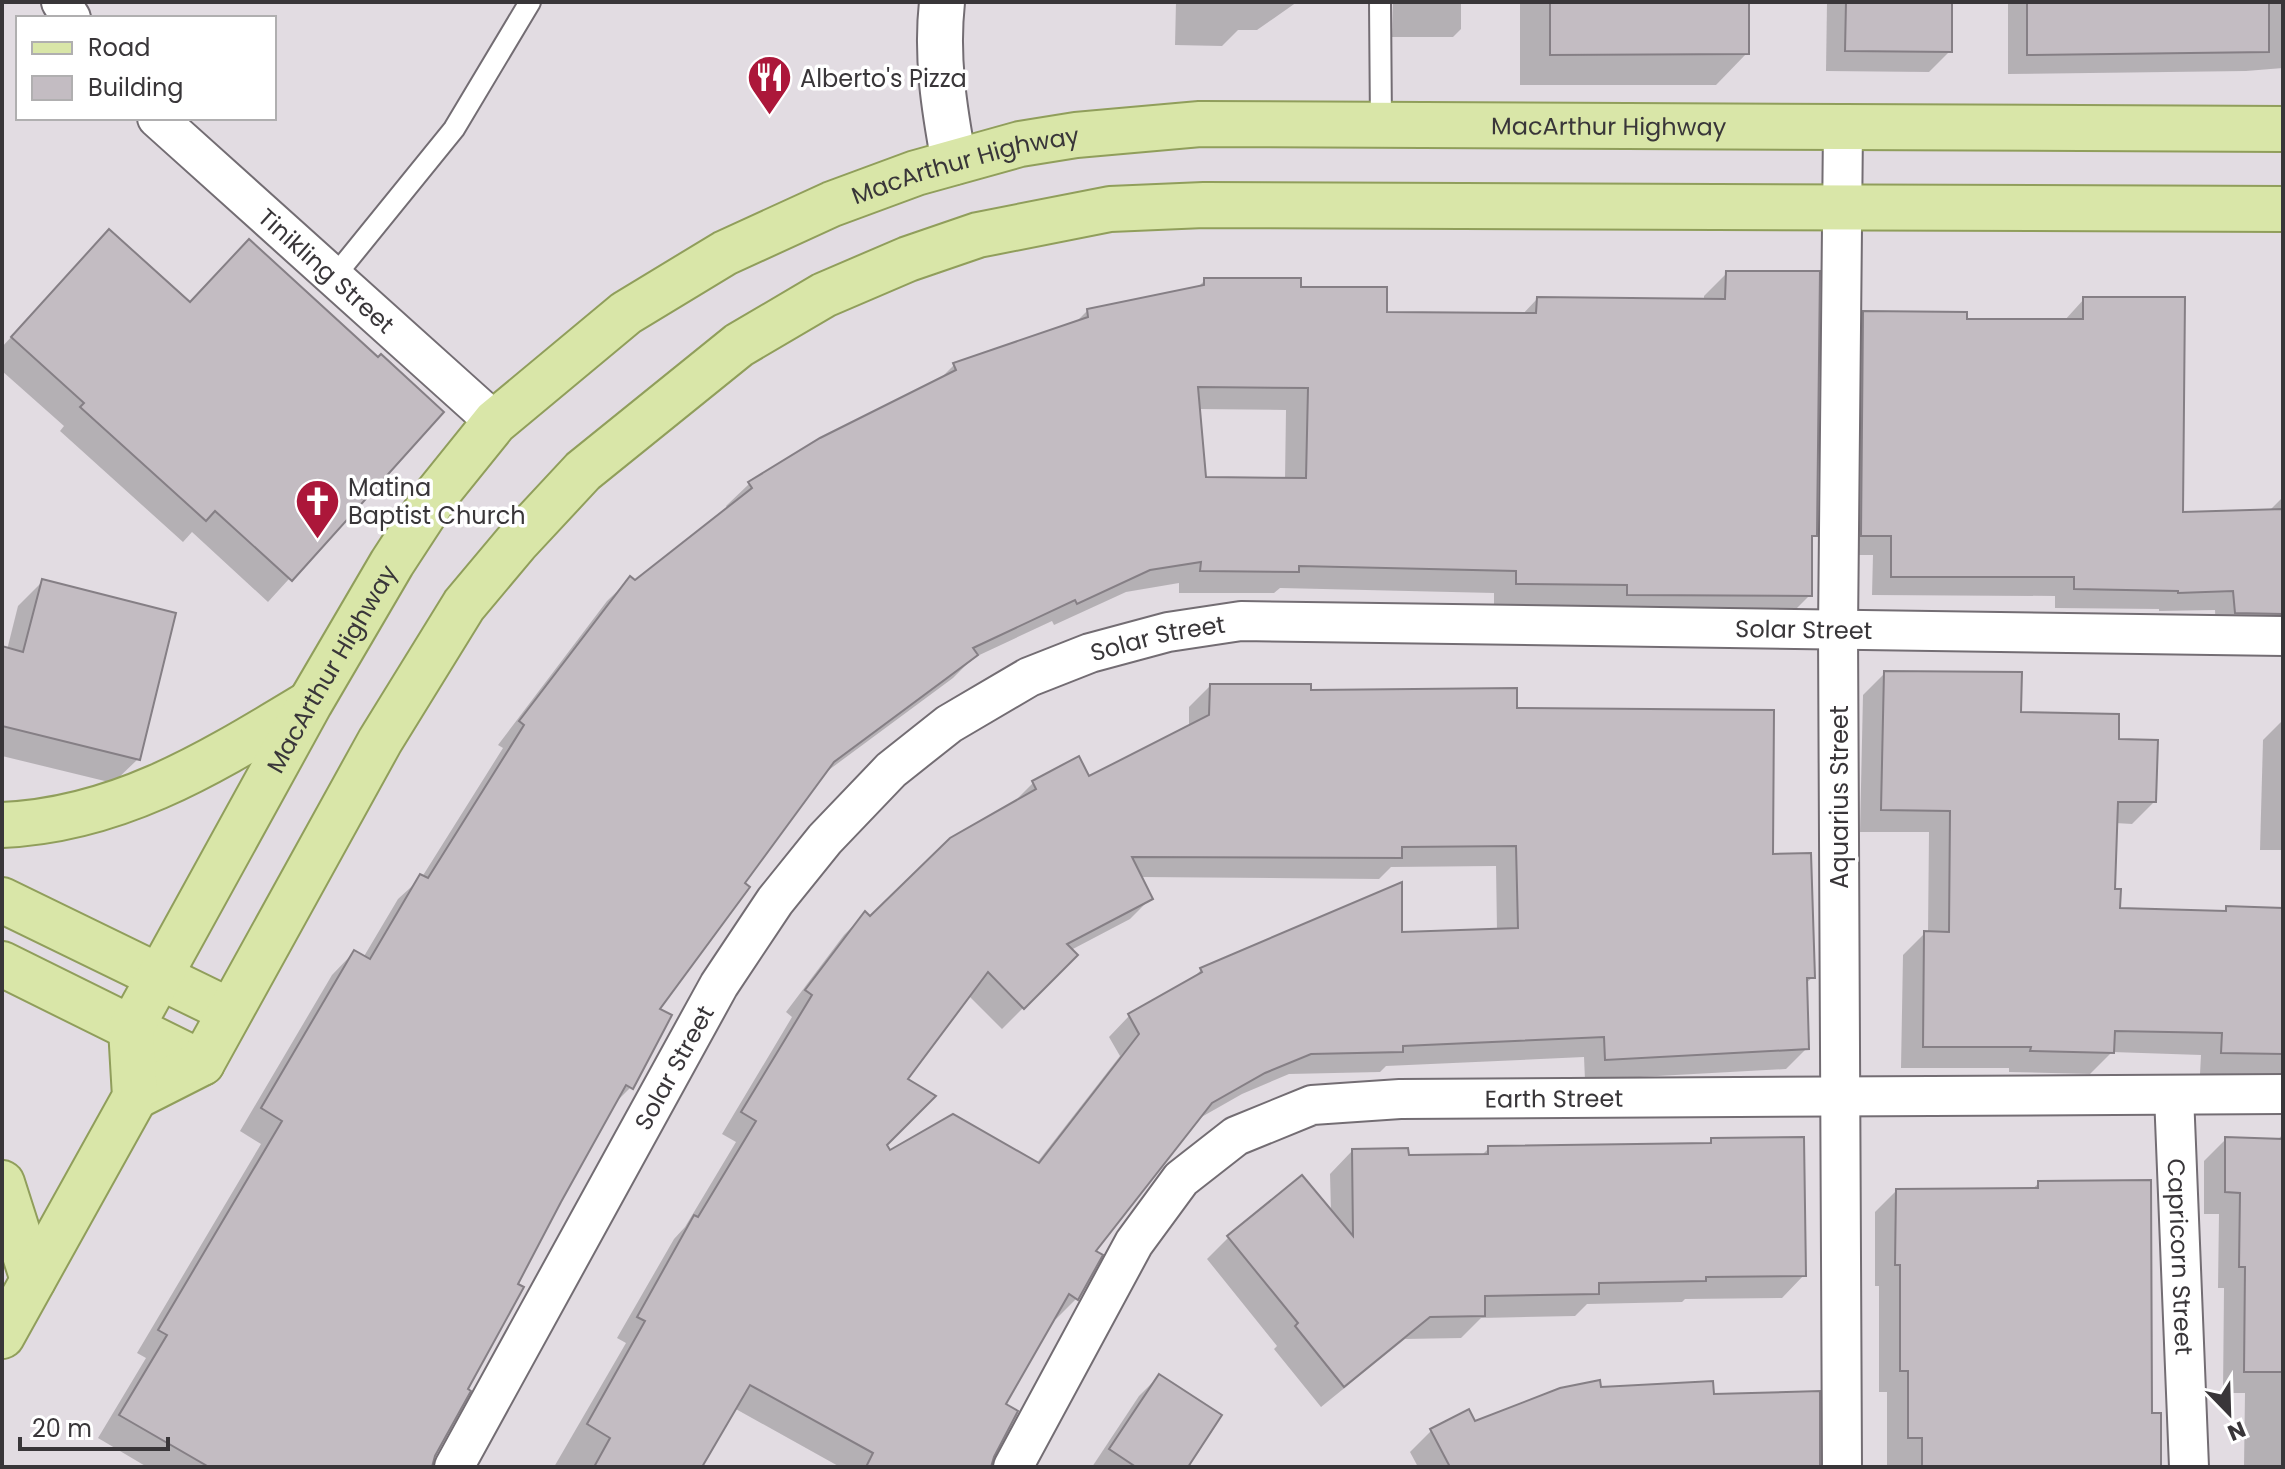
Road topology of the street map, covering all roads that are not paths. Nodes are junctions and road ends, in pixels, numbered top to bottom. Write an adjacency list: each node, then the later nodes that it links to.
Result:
1 (530, 2): 11 (lane)
2 (942, 2): 8 (street)
3 (1380, 2): 5 (lane)
4 (159, 120): 11 (street, Tinikling Street)
5 (1381, 125): 6 (main road, MacArthur Highway); 8 (main road, MacArthur Highway)
6 (1843, 127): 7 (main road, MacArthur Highway); 9 (street, Aquarius Street)
7 (2283, 129)
8 (954, 162): 12 (main road, MacArthur Highway)
9 (1841, 208): 10 (main road); 13 (street, Aquarius Street); 20 (main road)
10 (2283, 209)
11 (334, 277): 12 (street, Tinikling Street)
12 (495, 422): 15 (main road, MacArthur Highway)
13 (1838, 630): 14 (street, Solar Street); 26 (street, Aquarius Street); 30 (street, Solar Street)
14 (2283, 636)
15 (310, 703): 16 (main road); 19 (main road, MacArthur Highway)
16 (2, 825)
17 (2, 900): 19 (main road)
18 (2, 964): 21 (main road)
19 (159, 976): 20 (main road); 21 (main road, MacArthur Highway)
20 (230, 1011): 22 (main road)
21 (131, 1028): 22 (main road); 25 (main road)
22 (202, 1063): 25 (main road)
23 (2283, 1094): 24 (street, Earth Street)
24 (2174, 1095): 26 (street, Earth Street); 33 (street, Capricorn Street)
25 (135, 1097): 28 (main road)
26 (1840, 1097): 31 (street, Earth Street); 32 (street, Aquarius Street)
27 (2, 1183): 28 (main road)
28 (33, 1280): 29 (main road)
29 (2, 1336)
30 (454, 1467)
31 (1013, 1467)
32 (1842, 1467)
33 (2189, 1467)

